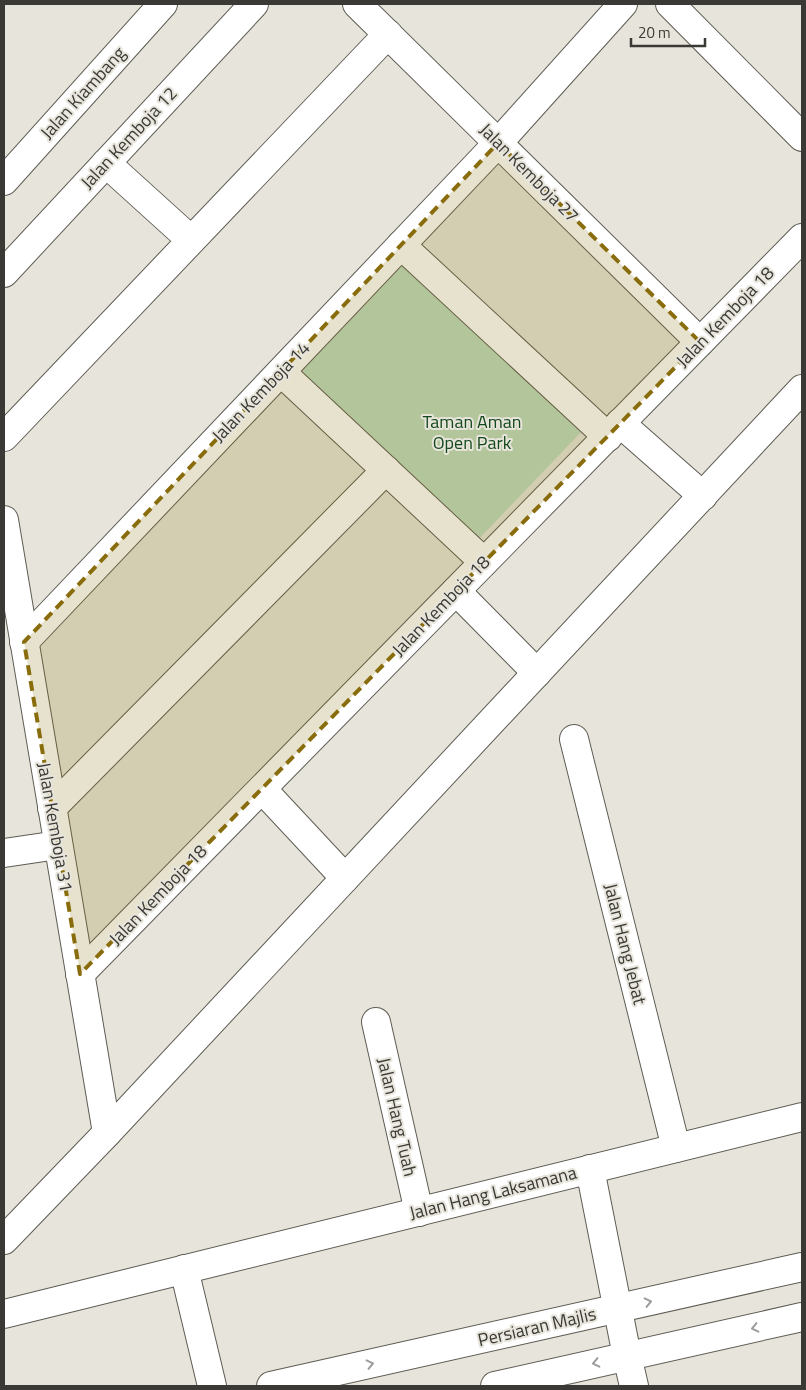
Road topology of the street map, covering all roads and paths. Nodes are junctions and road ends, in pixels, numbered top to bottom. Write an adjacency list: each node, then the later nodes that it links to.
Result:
1 (163, 4): 10 (street, Jalan Kiambang)
2 (254, 4): 9 (street, Jalan Kemboja 12)
3 (357, 4): 6 (street, Jalan Kemboja 27)
4 (623, 4): 8 (street, Jalan Kemboja 14)
5 (670, 4): 7 (street)
6 (388, 34): 8 (street, Jalan Kemboja 27); 12 (street)
7 (802, 138)
8 (498, 143): 13 (street, Jalan Kemboja 14); 15 (street, Jalan Kemboja 27)
9 (106, 163): 12 (street); 14 (street, Jalan Kemboja 12)
10 (4, 181)
11 (802, 238): 15 (street, Jalan Kemboja 18)
12 (191, 240): 19 (street)
13 (401, 245): 16 (street, Jalan Kemboja 14); 18 (street)
14 (4, 273)
15 (700, 342): 18 (street, Jalan Kemboja 18)
16 (281, 372): 20 (street); 25 (street, Jalan Kemboja 14)
17 (802, 390): 21 (street)
18 (614, 430): 21 (street); 23 (street, Jalan Kemboja 18)
19 (4, 437)
20 (386, 470): 23 (street); 29 (street)
21 (703, 496): 26 (street)
22 (4, 520): 25 (street, Jalan Kemboja 31)
23 (484, 562): 24 (street, Jalan Kemboja 18)
24 (456, 591): 26 (street); 28 (street, Jalan Kemboja 18)
25 (24, 642): 29 (street, Jalan Kemboja 31)
26 (537, 673): 32 (street)
27 (574, 739): 37 (street, Jalan Hang Jebat)
28 (262, 789): 32 (street); 33 (street, Jalan Kemboja 18)
29 (52, 808): 30 (street, Jalan Kemboja 31)
30 (58, 845): 31 (street); 33 (street, Jalan Kemboja 31)
31 (4, 853)
32 (345, 878): 36 (street)
33 (80, 974): 36 (street, Jalan Kemboja 31)
34 (376, 1022): 39 (street, Jalan Hang Tuah)
35 (802, 1117): 37 (street, Jalan Hang Laksamana)
36 (107, 1133): 40 (street)
37 (676, 1148): 38 (street, Jalan Hang Laksamana)
38 (590, 1169): 39 (street, Jalan Hang Laksamana); 43 (street)
39 (419, 1212): 42 (street, Jalan Hang Laksamana)
40 (4, 1240)
41 (802, 1267): 43 (street, Persiaran Majlis, one-way to 41)
42 (184, 1270): 44 (street, Jalan Hang Laksamana); 48 (street)
43 (617, 1309): 46 (street); 47 (street, Persiaran Majlis, one-way to 43)
44 (4, 1314)
45 (802, 1317): 46 (street, one-way to 46)
46 (627, 1356): 50 (street, one-way to 50); 51 (street)
47 (334, 1379): 49 (street, Persiaran Majlis)
48 (212, 1386)
49 (271, 1386)
50 (495, 1386)
51 (634, 1386)

